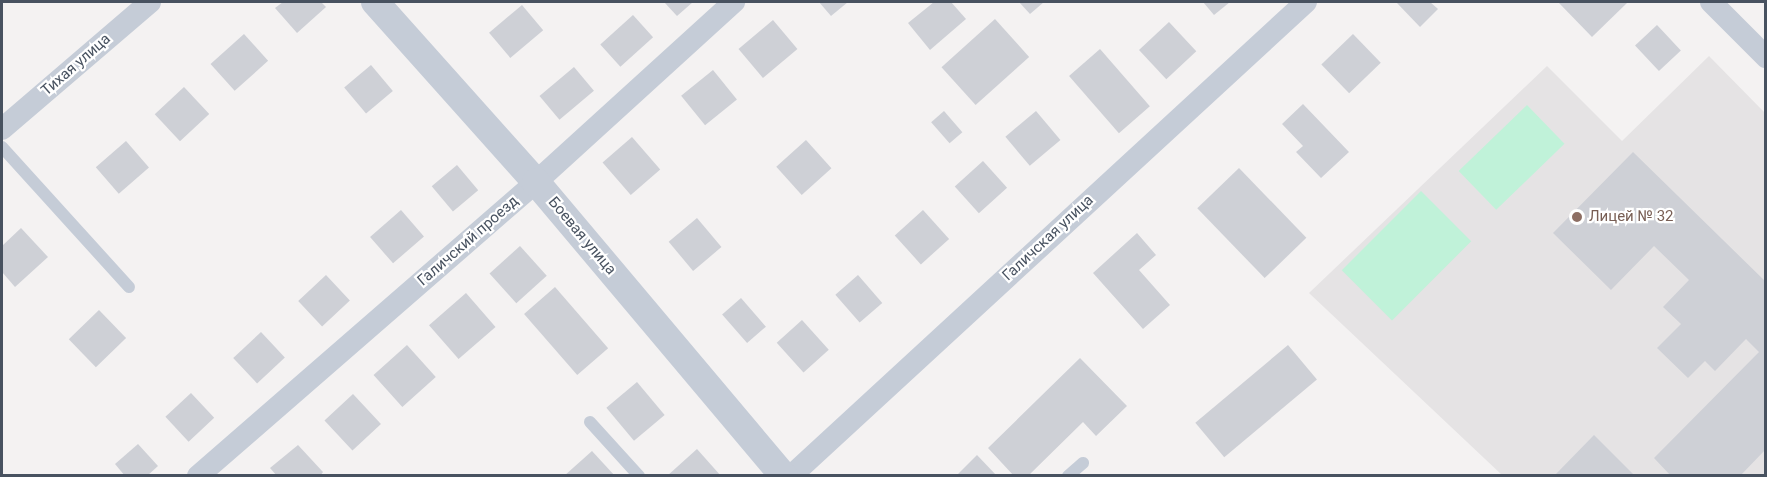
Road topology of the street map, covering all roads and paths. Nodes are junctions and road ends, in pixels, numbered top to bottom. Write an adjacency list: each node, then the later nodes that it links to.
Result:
1 (150, 2): 7 (street, Тихая улица)
2 (375, 2): 9 (street, Боевая улица)
3 (734, 2): 9 (street, Галичский проезд)
4 (1306, 2): 16 (street, Галичская улица)
5 (1711, 2): 6 (street)
6 (1766, 57)
7 (2, 129)
8 (2, 147): 10 (lane)
9 (536, 182): 13 (street, Галичский проезд); 15 (street, Боевая улица)
10 (129, 287)
11 (590, 422): 14 (lane)
12 (1083, 463): 17 (lane)
13 (198, 476)
14 (639, 476)
15 (784, 476)
16 (791, 476)
17 (1068, 476)

